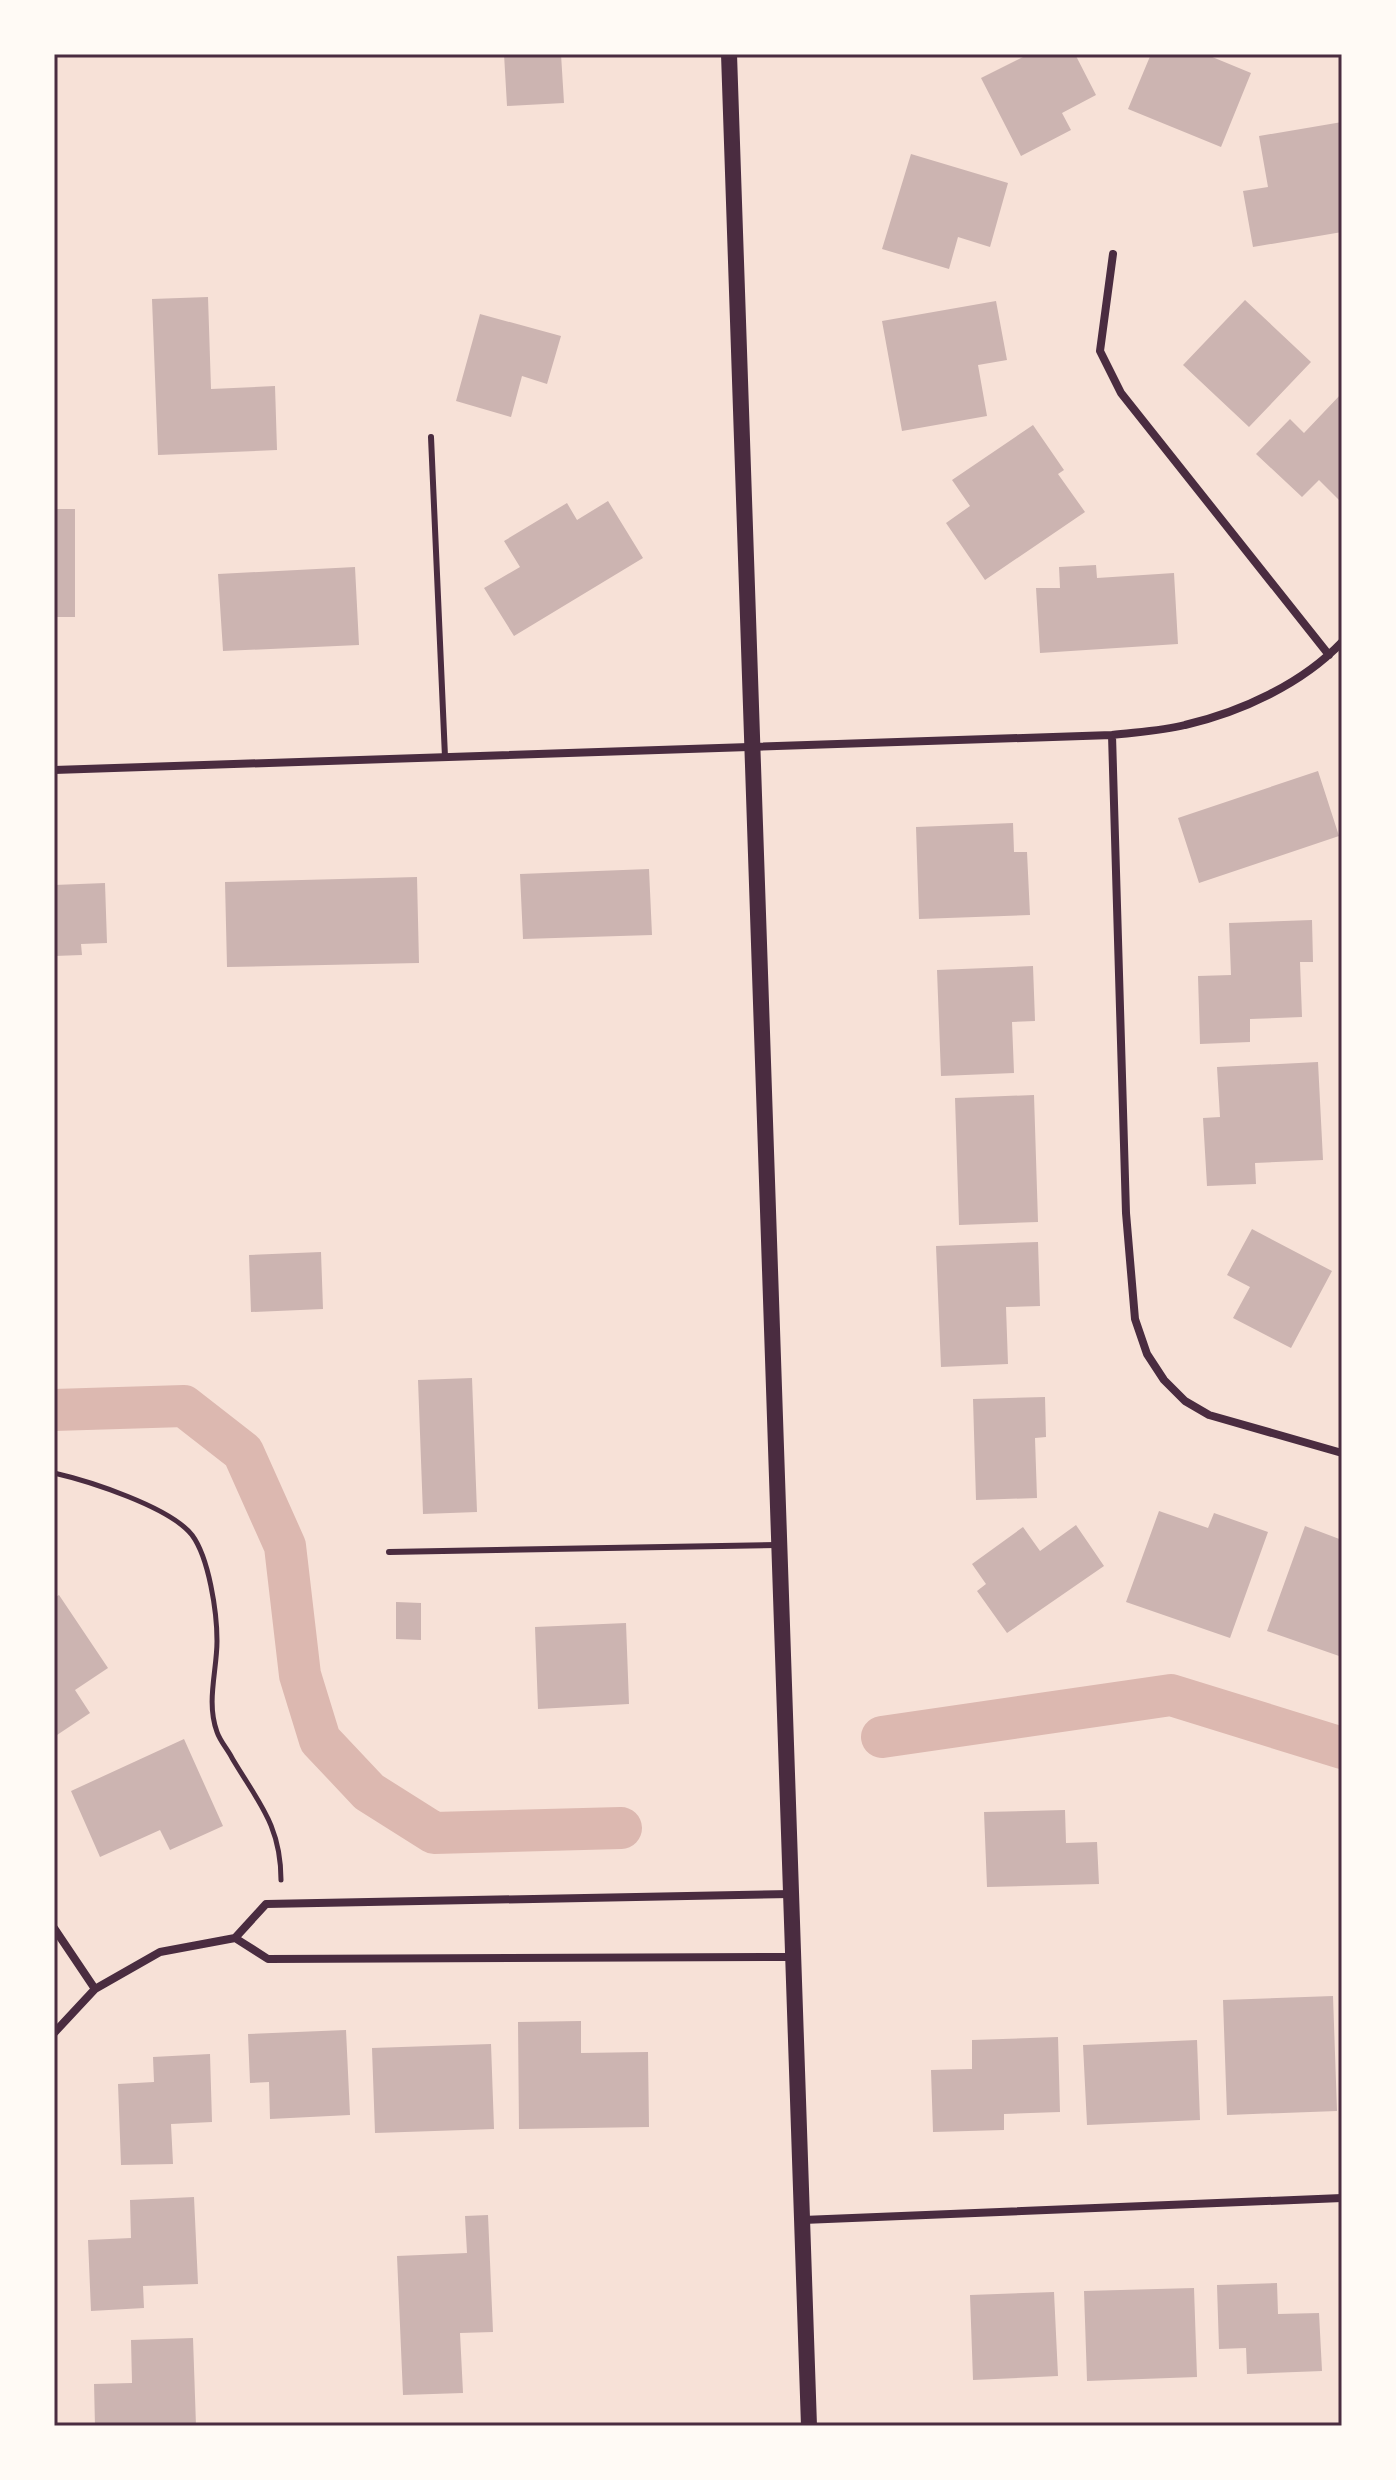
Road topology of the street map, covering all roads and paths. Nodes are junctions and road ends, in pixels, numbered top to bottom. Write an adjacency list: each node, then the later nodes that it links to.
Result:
1 (729, 54): 7 (main road)
2 (1113, 254): 5 (street)
3 (431, 437): 8 (lane)
4 (1342, 642): 5 (street)
5 (1329, 655): 6 (street)
6 (1112, 735): 7 (street); 10 (street)
7 (752, 749): 8 (street); 12 (main road)
8 (445, 757): 9 (street)
9 (54, 770)
10 (1342, 1453)
11 (54, 1473): 14 (path)
12 (781, 1545): 13 (lane); 15 (main road)
13 (389, 1552)
14 (281, 1889)
15 (792, 1894): 17 (street); 18 (main road)
16 (54, 1928): 19 (street)
17 (235, 1938): 18 (street); 19 (street)
18 (794, 1957): 22 (main road)
19 (95, 1989): 20 (street)
20 (54, 2033)
21 (1342, 2198): 22 (street)
22 (803, 2220): 23 (main road)
23 (809, 2426)

